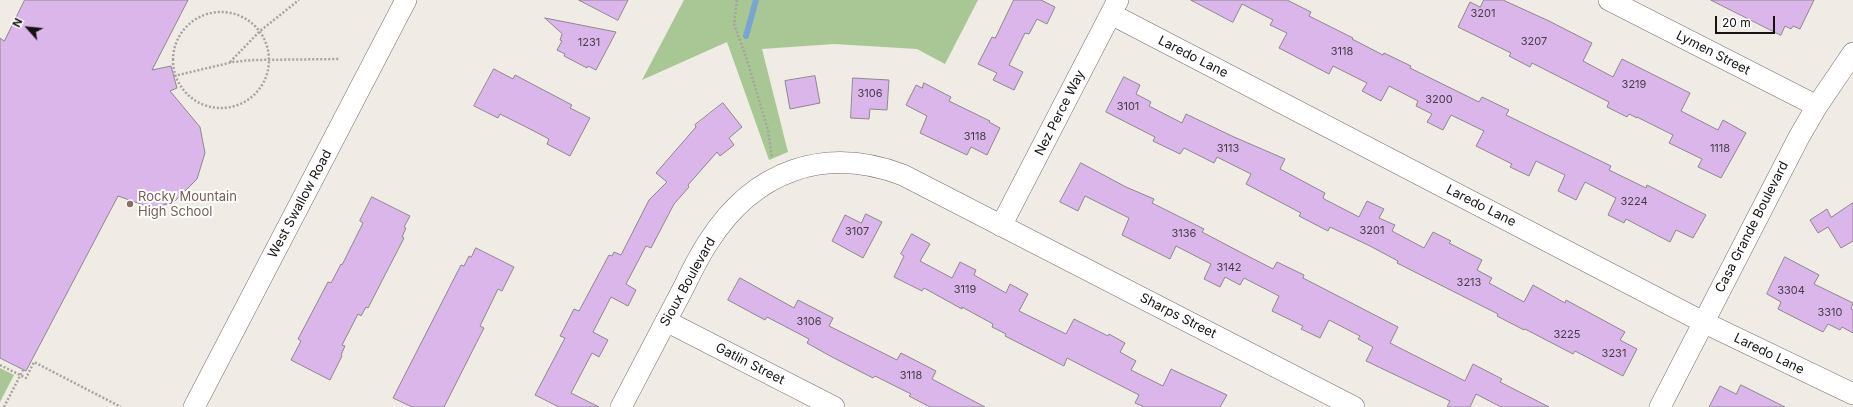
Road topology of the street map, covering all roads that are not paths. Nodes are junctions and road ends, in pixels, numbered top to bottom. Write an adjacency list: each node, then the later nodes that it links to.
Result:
1 (406, 0): 10 (street, West Swallow Road)
2 (1609, 0): 5 (street, Lymen Street)
3 (1114, 7): 6 (street, Nez Perce Way); 8 (street, Laredo Lane)
4 (1853, 53): 5 (street, Casa Grande Boulevard)
5 (1817, 106): 8 (street, Casa Grande Boulevard)
6 (1001, 226): 7 (street, Sioux Boulevard); 13 (street, Sharps Street)
7 (666, 321): 11 (street, Sioux Boulevard); 12 (street, Gatlin Street)
8 (1704, 322): 9 (street, Laredo Lane); 14 (street, Casa Grande Boulevard)
9 (1853, 394)
10 (194, 407)
11 (621, 407)
12 (834, 407)
13 (1354, 407)
14 (1660, 407)

